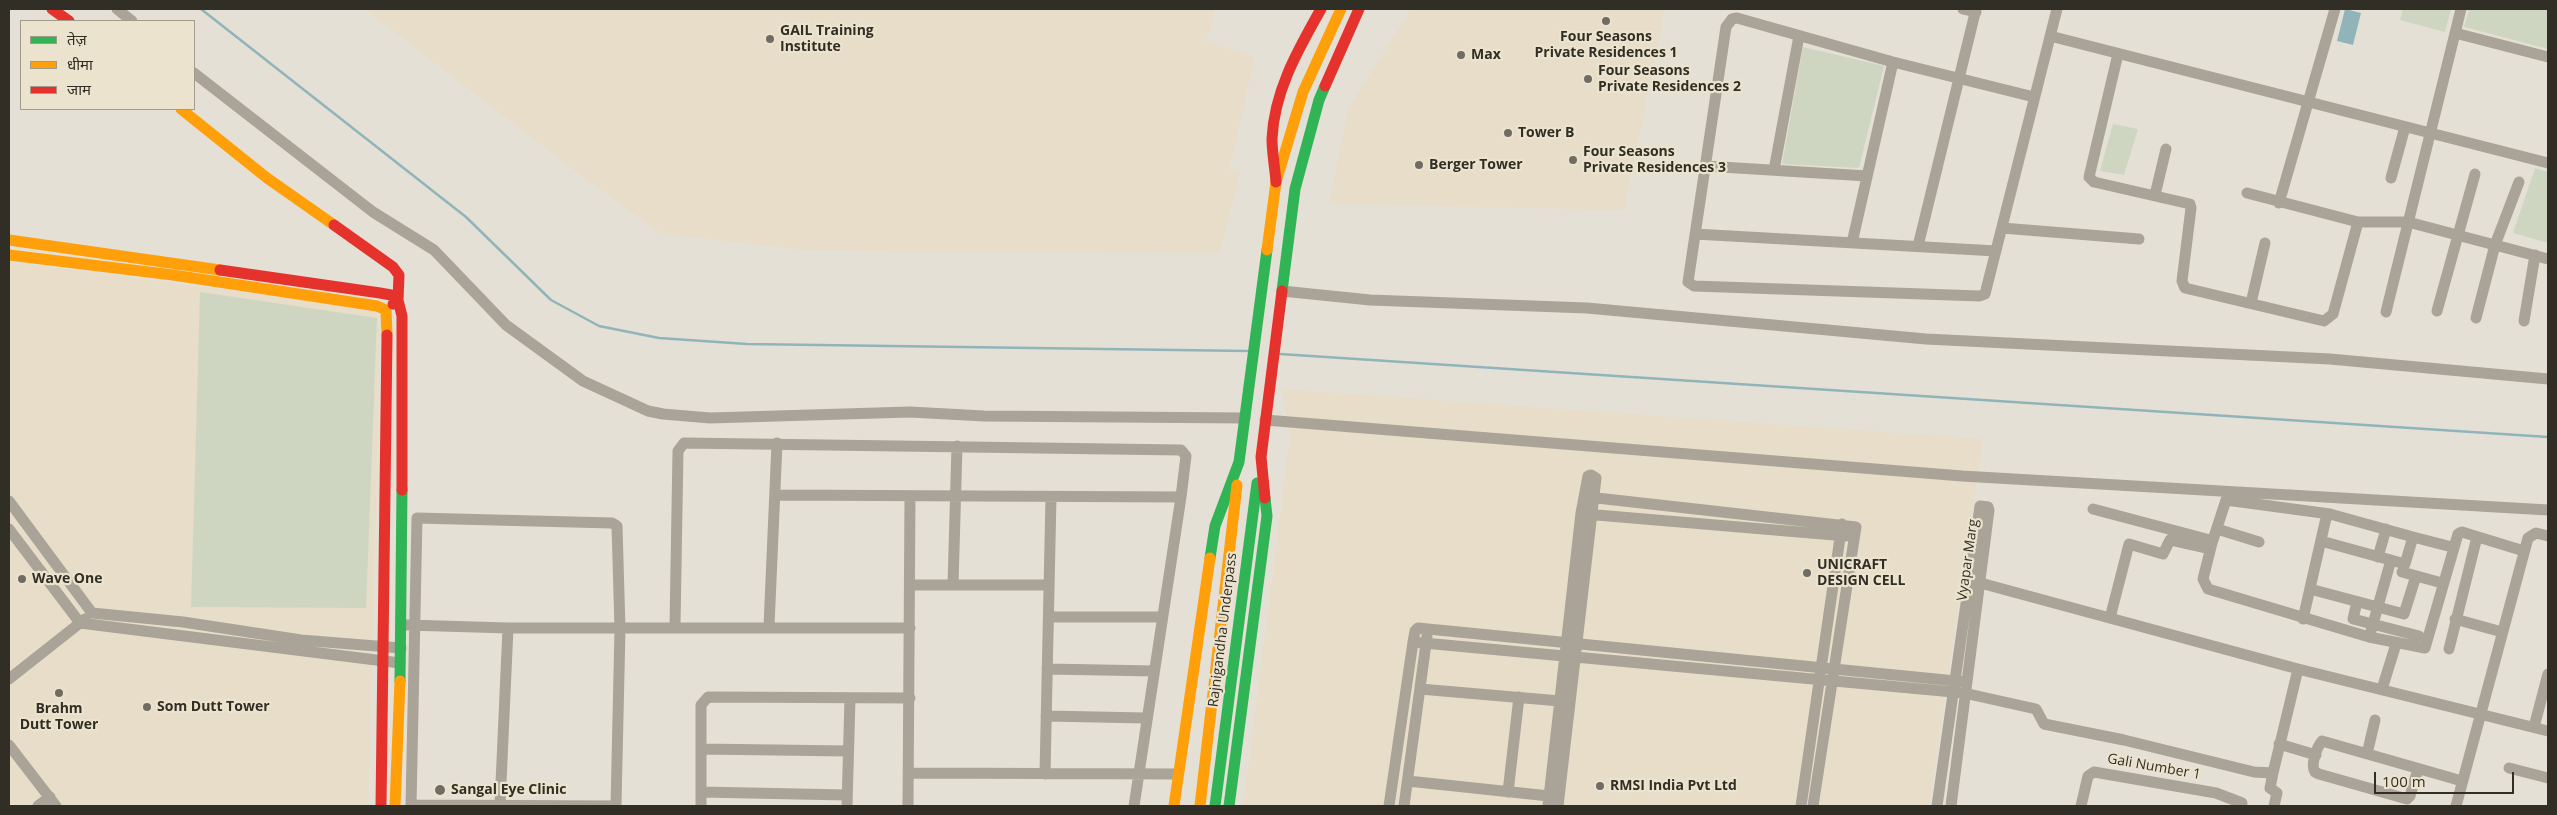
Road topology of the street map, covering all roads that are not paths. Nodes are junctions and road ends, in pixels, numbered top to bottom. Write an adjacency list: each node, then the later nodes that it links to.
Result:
1 (52, 9): 11 (main road)
2 (117, 9): 12 (street)
3 (1321, 9): 33 (main road)
4 (1341, 9): 33 (main road)
5 (1359, 9): 53 (main road)
6 (1963, 9): 10 (street)
7 (2057, 9): 15 (street)
8 (2335, 9): 22 (street)
9 (2461, 9): 13 (street)
10 (1976, 10): 20 (street)
11 (68, 20)
12 (131, 20)
13 (2455, 33): 17 (street); 25 (street)
14 (1799, 36): 18 (street); 28 (street); 29 (street)
15 (2050, 36): 16 (street); 21 (street)
16 (2118, 54): 22 (street); 36 (street)
17 (2548, 57)
18 (1893, 62): 20 (street); 31 (street)
19 (195, 74): 62 (street)
20 (1959, 78): 21 (street); 48 (street)
21 (2034, 97): 40 (street)
22 (2308, 102): 24 (street); 37 (street)
23 (182, 110): 54 (main road)
24 (2405, 127): 25 (street); 32 (street)
25 (2430, 133): 27 (street); 39 (street)
26 (2166, 149): 36 (street)
27 (2548, 163)
28 (1705, 166): 29 (street); 41 (street)
29 (1774, 170): 31 (street)
30 (2475, 174): 42 (street)
31 (1867, 176): 45 (street)
32 (2391, 178)
33 (1276, 182): 62 (main road)
34 (2519, 182): 47 (street)
35 (2247, 193): 37 (street)
36 (2155, 195): 55 (street)
37 (2279, 203): 38 (street)
38 (2358, 222): 39 (street); 55 (street)
39 (2408, 222): 42 (street); 58 (street)
40 (2002, 228): 43 (street); 49 (street)
41 (1695, 234): 45 (street); 49 (street)
42 (2458, 235): 47 (street); 57 (street)
43 (2139, 239)
44 (9, 240): 54 (main road)
45 (1852, 243): 48 (street)
46 (2265, 244): 55 (street)
47 (2495, 245): 51 (street); 59 (street)
48 (1918, 246): 49 (street)
49 (1996, 251)
50 (9, 255): 56 (main road)
51 (2535, 255): 52 (street); 60 (street)
52 (2548, 259)
53 (1281, 296): 61 (street); 63 (main road)
54 (398, 300): 56 (main road); 110 (main road)
55 (2250, 302)
56 (386, 310): 124 (main road)
57 (2436, 311)
58 (2386, 312)
59 (2476, 318)
60 (2524, 321)
61 (2548, 379)
62 (1246, 413): 67 (main road)
63 (1266, 414): 66 (main road); 75 (street)
64 (777, 443): 65 (street); 68 (street); 111 (street)
65 (957, 446): 70 (street); 72 (street)
66 (1260, 457): 184 (main road, Rajnigandha Underpass); 185 (main road)
67 (1239, 462): 164 (main road); 183 (main road, Rajnigandha Underpass)
68 (775, 495): 69 (street); 112 (street)
69 (910, 496): 70 (street); 96 (street)
70 (955, 496): 71 (street); 97 (street)
71 (1051, 497): 72 (street); 98 (street)
72 (1181, 497): 104 (street)
73 (9, 501): 102 (street)
74 (2093, 509): 87 (street)
75 (2548, 510)
76 (1586, 514): 81 (street); 81 (street); 122 (street)
77 (2330, 514): 79 (street); 80 (street); 85 (street)
78 (9, 529): 108 (street)
79 (2217, 529): 86 (street); 87 (street)
80 (2386, 529): 82 (street); 90 (street)
81 (1841, 530): 130 (street); 132 (street)
82 (2413, 536): 88 (street); 91 (street)
83 (2548, 536): 89 (street)
84 (2477, 537): 88 (street); 89 (street); 107 (street)
85 (2321, 541): 90 (street); 99 (street)
86 (2259, 542)
87 (2211, 546): 105 (street); 106 (street)
88 (2452, 547): 95 (street)
89 (2524, 551): 117 (street)
90 (2378, 556): 91 (street)
91 (2390, 560): 101 (street)
92 (2402, 572): 93 (street)
93 (2416, 576): 95 (street); 101 (street)
94 (1974, 581): 94 (street, Vyapar Marg); 105 (street); 139 (street, Vyapar Marg)
95 (2442, 583): 123 (street)
96 (910, 585): 97 (street); 114 (street)
97 (953, 585): 98 (street)
98 (1049, 585): 103 (street)
99 (2310, 589): 100 (street); 106 (street)
100 (2357, 602): 101 (street); 109 (street)
101 (2378, 607): 109 (street)
102 (92, 613): 108 (street); 124 (street)
103 (1048, 617): 104 (street); 131 (street)
104 (1162, 617): 134 (street)
105 (2110, 618): 133 (street)
106 (2303, 619): 119 (street)
107 (2455, 619): 117 (street); 126 (street)
108 (80, 623): 128 (street); 136 (street)
109 (2373, 624): 118 (street); 119 (street)
110 (408, 625): 113 (street); 115 (street); 125 (main road); 177 (street)
111 (675, 626): 112 (street); 115 (street)
112 (769, 626): 114 (street)
113 (508, 628): 115 (street); 173 (street)
114 (910, 628): 143 (street)
115 (620, 629): 178 (street)
116 (1428, 629): 120 (street); 121 (street); 122 (street)
117 (2502, 632): 146 (street)
118 (2419, 636)
119 (2369, 637): 123 (street)
120 (1413, 642): 121 (street); 186 (street)
121 (1426, 643): 127 (street); 140 (street)
122 (1572, 643): 127 (street); 130 (street)
123 (2396, 644): 141 (street)
124 (384, 647): 125 (street); 128 (main road)
125 (401, 648): 129 (main road)
126 (2449, 649)
127 (1570, 656): 137 (street); 145 (street); 188 (street)
128 (384, 662): 129 (street); 175 (main road)
129 (400, 663): 176 (main road)
130 (1821, 668): 132 (street); 137 (street)
131 (1047, 669): 134 (street); 147 (street)
132 (1834, 669): 138 (street); 139 (street)
133 (2298, 669): 141 (street); 152 (street)
134 (1154, 671): 148 (street)
135 (2548, 674): 150 (street)
136 (9, 679)
137 (1819, 680): 138 (street); 189 (street)
138 (1832, 681): 139 (street); 190 (street)
139 (1959, 687): 160 (street); 191 (street, Vyapar Marg); 192 (street, Vyapar Marg)
140 (1420, 689): 144 (street); 166 (street)
141 (2382, 689): 146 (street)
142 (850, 698): 143 (street); 154 (street); 155 (street)
143 (910, 698): 161 (street)
144 (1519, 698): 145 (street); 169 (street)
145 (1560, 701): 171 (street)
146 (2480, 713): 150 (street); 167 (street)
147 (1046, 716): 148 (street); 162 (street)
148 (1146, 718): 163 (street)
149 (2375, 720): 156 (street)
150 (2534, 727): 151 (street)
151 (2548, 731)
152 (2279, 744): 157 (street); 160 (street)
153 (9, 746): 172 (street)
154 (701, 749): 155 (street); 168 (street)
155 (848, 751): 170 (street)
156 (2367, 754): 157 (street); 159 (street)
157 (2316, 755): 159 (street)
158 (2510, 768): 165 (street)
159 (2418, 769): 167 (street)
160 (2273, 773): 195 (street)
161 (909, 774): 162 (street); 180 (street)
162 (1045, 774): 163 (street)
163 (1138, 774): 164 (street); 181 (street)
164 (1177, 774): 182 (main road)
165 (2548, 778)
166 (1408, 781): 169 (street); 187 (street)
167 (2462, 781): 196 (street)
168 (701, 792): 170 (street); 179 (street)
169 (1508, 792): 171 (street)
170 (847, 800)
171 (1549, 801)
172 (53, 802): 174 (street)
173 (500, 805): 177 (street); 178 (street)
174 (38, 806)
175 (381, 806)
176 (395, 806)
177 (411, 806)
178 (616, 806)
179 (701, 806)
180 (908, 806)
181 (1134, 806)
182 (1174, 806)
183 (1200, 806)
184 (1215, 806)
185 (1229, 806)
186 (1390, 806)
187 (1404, 806)
188 (1558, 806)
189 (1801, 806)
190 (1813, 806)
191 (1937, 806)
192 (1951, 806)
193 (2081, 806): 194 (street, Gali Number 1)
194 (2242, 806)
195 (2274, 806)
196 (2456, 806)

